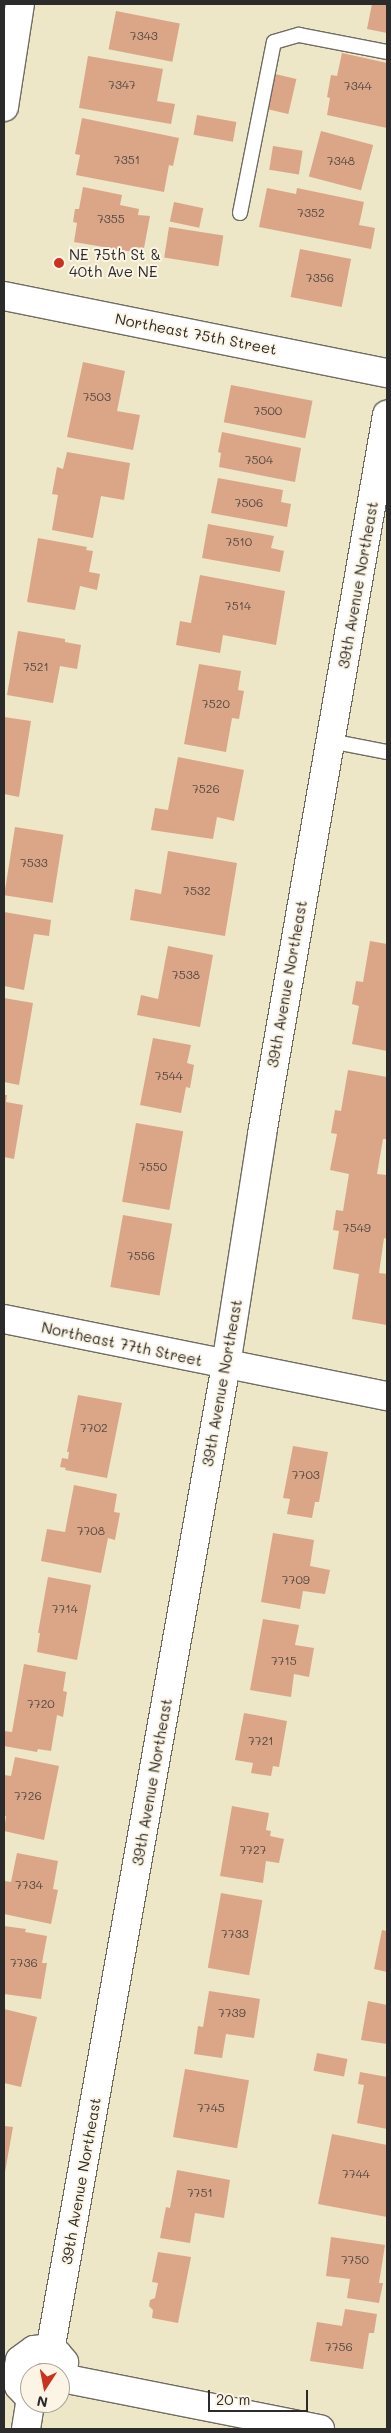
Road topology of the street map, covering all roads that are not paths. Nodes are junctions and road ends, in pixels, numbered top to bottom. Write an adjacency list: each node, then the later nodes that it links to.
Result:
1 (20, 4): 3 (street)
2 (387, 52): 4 (lane)
3 (4, 107)
4 (240, 213)
5 (4, 296): 6 (street, Northeast 75th Street)
6 (387, 373)
7 (387, 414): 8 (street, 39th Avenue Northeast)
8 (330, 742): 9 (lane); 11 (street, 39th Avenue Northeast)
9 (387, 752)
10 (4, 1319): 11 (street, Northeast 77th Street)
11 (226, 1365): 12 (street, Northeast 77th Street); 13 (street, 39th Avenue Northeast)
12 (387, 1396)
13 (50, 2351): 14 (street); 15 (street)
14 (11, 2363): 16 (street)
15 (65, 2363)
16 (20, 2387)
17 (70, 2387): 20 (street)
18 (28, 2413): 19 (street)
19 (26, 2429)
20 (320, 2429)

